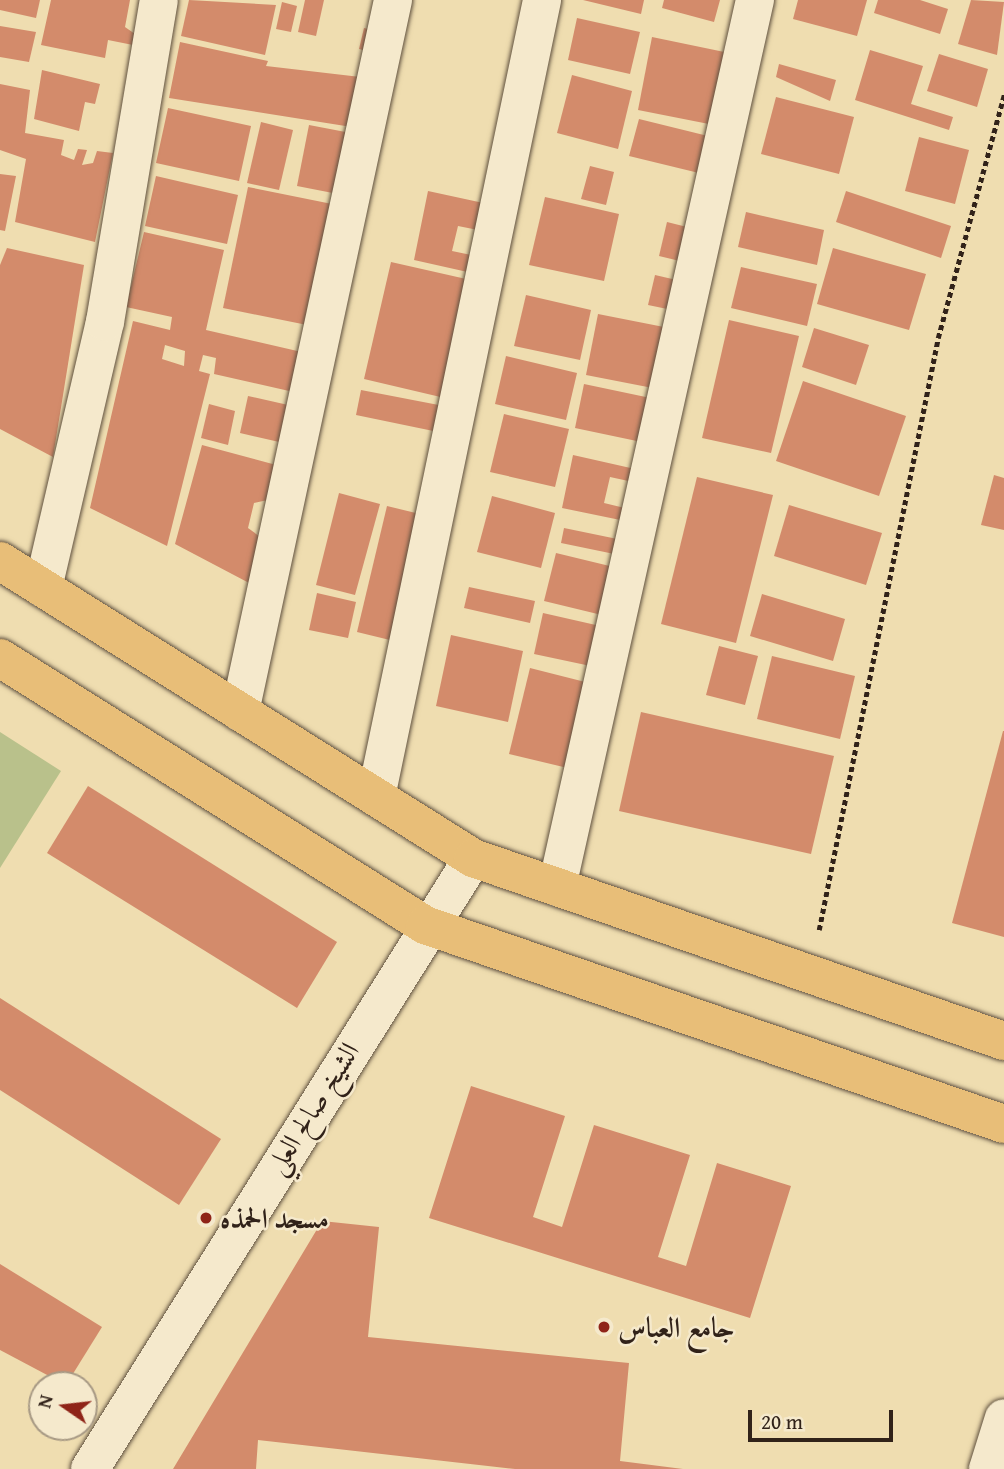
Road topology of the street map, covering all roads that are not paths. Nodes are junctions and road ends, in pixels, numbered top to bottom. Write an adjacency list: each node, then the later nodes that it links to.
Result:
1 (159, 0): 6 (street)
2 (393, 0): 8 (street)
3 (542, 0): 9 (street)
4 (755, 0): 11 (street)
5 (0, 561): 6 (main road)
6 (43, 588): 8 (main road)
7 (0, 658): 12 (main road)
8 (240, 712): 9 (main road)
9 (376, 797): 10 (main road)
10 (473, 858): 11 (main road); 12 (street, الشيخ صالح العلي)
11 (557, 887): 13 (main road)
12 (425, 925): 14 (main road); 16 (street, الشيخ صالح العلي)
13 (1004, 1041)
14 (1004, 1124)
15 (1004, 1418): 17 (street)
16 (90, 1469)
17 (988, 1469)

